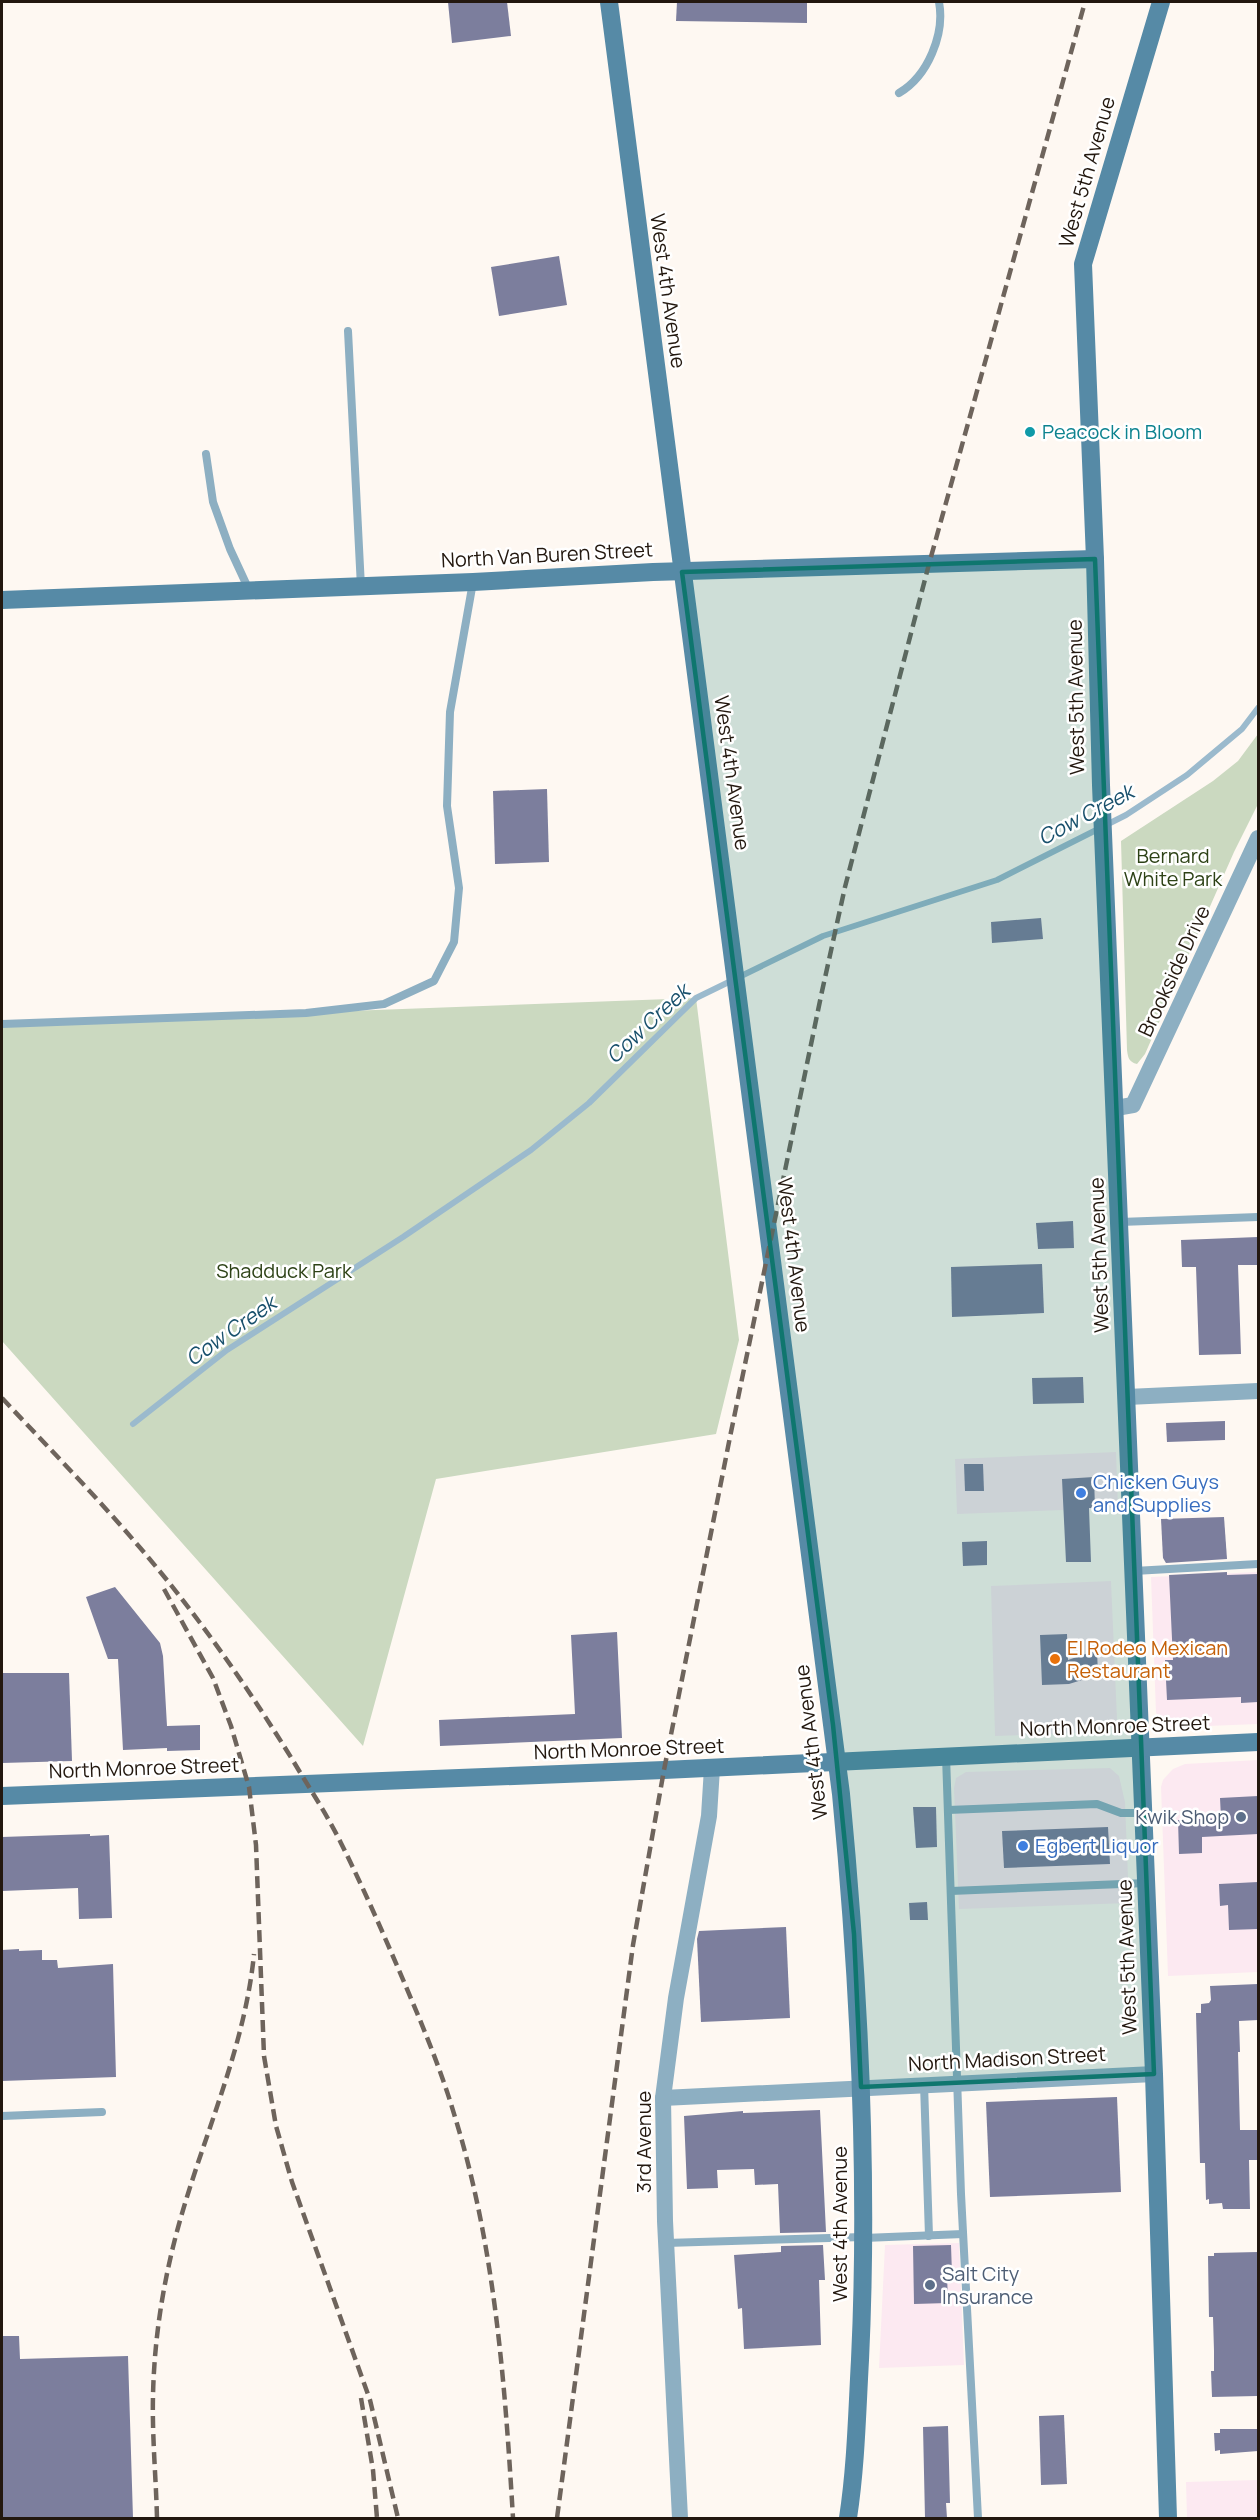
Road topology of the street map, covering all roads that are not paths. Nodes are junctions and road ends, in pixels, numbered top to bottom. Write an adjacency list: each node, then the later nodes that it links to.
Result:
1 (609, 2): 8 (street, West 4th Avenue)
2 (939, 2): 4 (lane)
3 (1161, 2): 7 (street, West 5th Avenue)
4 (899, 93)
5 (348, 331): 10 (lane)
6 (206, 454): 11 (lane)
7 (1095, 559): 8 (street, North Van Buren Street); 15 (street, West 5th Avenue)
8 (682, 572): 9 (street, North Van Buren Street); 34 (street, West 4th Avenue)
9 (472, 582): 10 (street, North Van Buren Street); 14 (lane)
10 (361, 586): 11 (street, North Van Buren Street)
11 (249, 591): 12 (street, North Van Buren Street)
12 (2, 600)
13 (1258, 838): 15 (street, Brookside Drive)
14 (2, 1024)
15 (1116, 1107): 17 (street, West 5th Avenue)
16 (1258, 1217): 17 (lane)
17 (1120, 1222): 19 (street, West 5th Avenue)
18 (1258, 1391): 19 (street)
19 (1127, 1397): 21 (street, West 5th Avenue)
20 (1258, 1564): 21 (lane)
21 (1134, 1571): 23 (street, West 5th Avenue)
22 (1258, 1742): 23 (street, North Monroe Street)
23 (1141, 1748): 24 (street, North Monroe Street); 28 (street, West 5th Avenue)
24 (946, 1755): 25 (street, North Monroe Street); 27 (lane)
25 (712, 1768): 26 (street, North Monroe Street); 35 (street, 3rd Avenue)
26 (2, 1796)
27 (948, 1810): 28 (lane); 30 (lane)
28 (1144, 1813): 29 (street, West 5th Avenue)
29 (1147, 1883): 30 (lane); 31 (street, West 5th Avenue)
30 (951, 1891): 32 (lane)
31 (1154, 2074): 32 (street, North Madison Street); 45 (street, West 5th Avenue)
32 (958, 2083): 33 (street, North Madison Street); 38 (lane)
33 (924, 2085): 34 (street, North Madison Street); 39 (lane)
34 (861, 2087): 35 (street, North Madison Street); 40 (street, West 4th Avenue)
35 (663, 2098): 41 (street, 3rd Avenue)
36 (102, 2112): 37 (lane)
37 (2, 2116)
38 (963, 2234): 39 (lane); 44 (lane)
39 (929, 2236): 40 (lane)
40 (864, 2238): 41 (lane); 43 (street, West 4th Avenue)
41 (666, 2243): 42 (street, 3rd Avenue)
42 (680, 2518)
43 (848, 2518)
44 (978, 2518)
45 (1168, 2518)

